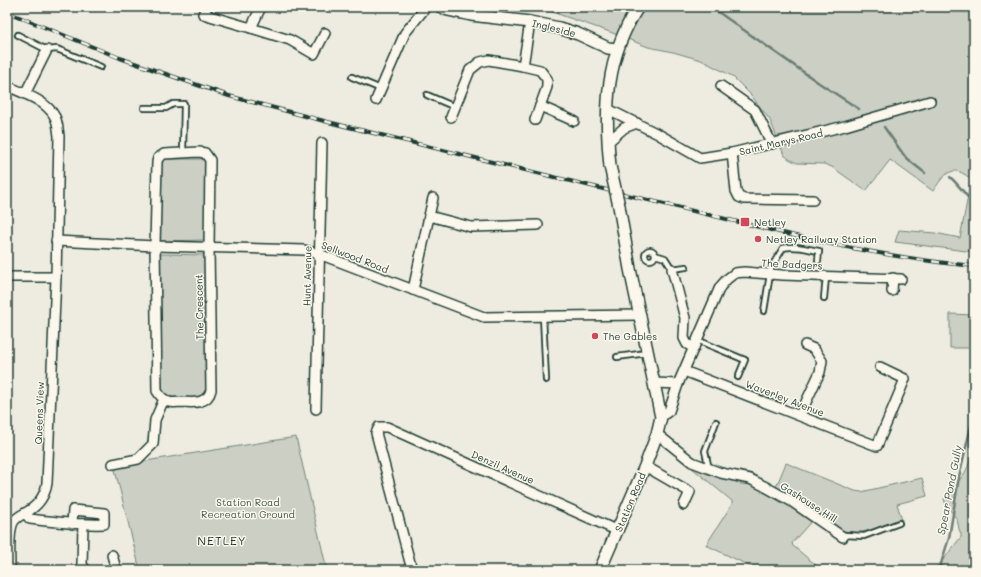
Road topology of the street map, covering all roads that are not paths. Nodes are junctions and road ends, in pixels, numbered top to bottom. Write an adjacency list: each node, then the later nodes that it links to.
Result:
1 (207, 7): 7 (street)
2 (261, 7): 7 (street)
3 (426, 7): 17 (street)
4 (441, 7): 6 (street, Ingleside)
5 (638, 7): 10 (street)
6 (530, 22): 10 (street, Ingleside); 12 (street)
7 (251, 28): 8 (street)
8 (325, 33)
9 (18, 35): 11 (lane)
10 (617, 49): 25 (street)
11 (47, 50): 13 (lane); 18 (street)
12 (523, 66): 22 (street); 23 (street)
13 (101, 67)
14 (352, 76): 17 (lane)
15 (7, 86): 18 (street, Queens View)
16 (721, 86): 32 (street)
17 (381, 89): 20 (street)
18 (25, 94): 39 (street, Queens View)
19 (427, 95): 22 (lane)
20 (376, 100)
21 (930, 101): 32 (street, Saint Marys Road)
22 (456, 106): 26 (street)
23 (540, 106): 27 (street); 28 (street)
24 (144, 108): 33 (lane)
25 (608, 109): 29 (street, Saint Marys Road); 30 (street)
26 (451, 117)
27 (535, 120)
28 (574, 121)
29 (637, 123): 30 (street); 34 (street, Saint Marys Road)
30 (608, 142): 55 (street, bridge)
31 (322, 143): 42 (street, Hunt Avenue)
32 (772, 144): 34 (street, Saint Marys Road)
33 (183, 153): 40 (street, The Crescent); 41 (street, The Crescent)
34 (732, 153): 36 (street)
35 (433, 198): 37 (street)
36 (813, 200)
37 (429, 216): 38 (street); 51 (street)
38 (538, 225)
39 (56, 241): 40 (street, Sellwood Road); 49 (street, Queens View)
40 (155, 246): 41 (street, Sellwood Road); 67 (street, The Crescent)
41 (209, 248): 42 (street, Sellwood Road); 67 (street, The Crescent)
42 (319, 254): 51 (street, Sellwood Road); 68 (street, Hunt Avenue)
43 (655, 255): 46 (lane)
44 (818, 261): 47 (lane)
45 (686, 267): 46 (lane)
46 (672, 270): 57 (street)
47 (769, 274): 50 (street, The Badgers); 54 (lane); 57 (street, The Badgers)
48 (7, 277): 49 (street)
49 (56, 277): 77 (street, Queens View)
50 (826, 277): 52 (street, The Badgers); 53 (lane)
51 (413, 290): 56 (street, Sellwood Road)
52 (892, 291)
53 (824, 298)
54 (764, 312)
55 (641, 315): 56 (street, Sellwood Road); 59 (street)
56 (543, 316): 64 (lane)
57 (696, 344): 62 (street); 63 (lane)
58 (804, 345): 69 (street)
59 (649, 352): 60 (lane); 65 (street)
60 (617, 357)
61 (880, 367): 69 (street, Waverley Avenue)
62 (684, 371): 66 (street); 69 (street, Waverley Avenue)
63 (738, 377)
64 (546, 380)
65 (655, 383): 66 (street); 70 (street)
66 (678, 384): 70 (street)
67 (164, 399): 73 (street)
68 (316, 409)
69 (800, 415)
70 (661, 417): 72 (street)
71 (716, 422): 75 (lane)
72 (657, 434): 74 (street, Station Road); 75 (street, Gashouse Hill)
73 (113, 464)
74 (645, 466): 76 (street); 82 (street, Station Road)
75 (709, 469): 83 (street, Gashouse Hill)
76 (684, 506)
77 (25, 513): 78 (street, Queens View); 80 (street)
78 (10, 520): 85 (street, Queens View)
79 (899, 523): 83 (lane)
80 (72, 524): 81 (street); 81 (street)
81 (83, 525): 86 (street)
82 (618, 531): 88 (street, Denzil Avenue); 89 (street, Station Road)
83 (843, 537)
84 (112, 555): 87 (street)
85 (10, 570)
86 (86, 570)
87 (113, 570)
88 (412, 570)
89 (600, 570)

